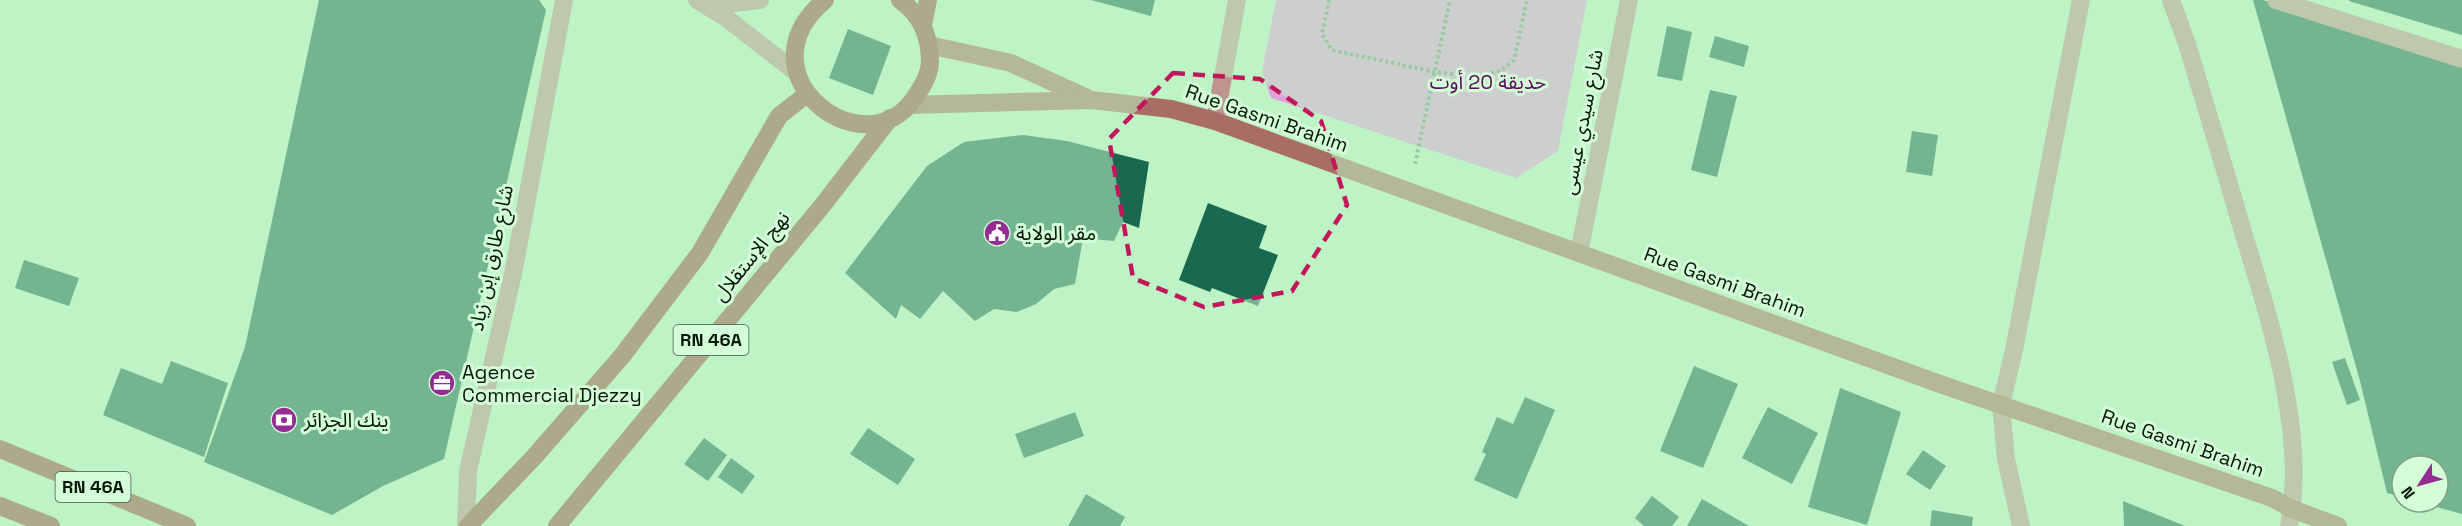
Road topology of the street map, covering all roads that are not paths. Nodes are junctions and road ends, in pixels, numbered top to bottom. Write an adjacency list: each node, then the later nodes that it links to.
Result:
1 (564, 0): 28 (street, شارع طارق إبن زياد)
2 (760, 0): 11 (street)
3 (825, 0): 15 (main road)
4 (900, 0): 12 (main road)
5 (928, 0): 12 (main road)
6 (1237, 0): 20 (street)
7 (1629, 0): 21 (street, شارع سيدي عيسى)
8 (2081, 0): 22 (street)
9 (2171, 0): 25 (street)
10 (2276, 0): 14 (street)
11 (703, 3): 15 (street)
12 (923, 25): 13 (main road)
13 (929, 45): 17 (main road, Rue Gasmi Brahim); 18 (main road)
14 (2462, 59)
15 (797, 73): 16 (main road)
16 (807, 94): 19 (main road); 28 (main road, نهج الإستقلال / RN 46A)
17 (1091, 100): 18 (main road, Rue Gasmi Brahim); 20 (main road, Rue Gasmi Brahim)
18 (909, 105): 19 (main road)
19 (890, 118): 29 (main road, نهج الإستقلال / RN 46A)
20 (1215, 122): 21 (main road, Rue Gasmi Brahim)
21 (1579, 253): 22 (main road, Rue Gasmi Brahim)
22 (2001, 405): 25 (main road, Rue Gasmi Brahim); 30 (street)
23 (0, 449): 27 (main road, RN 46A)
24 (0, 506): 26 (main road, RN 46A)
25 (2291, 518): 31 (main road, Rue Gasmi Brahim)
26 (51, 526)
27 (187, 526)
28 (467, 526)
29 (557, 526)
30 (2021, 526)
31 (2338, 526)

